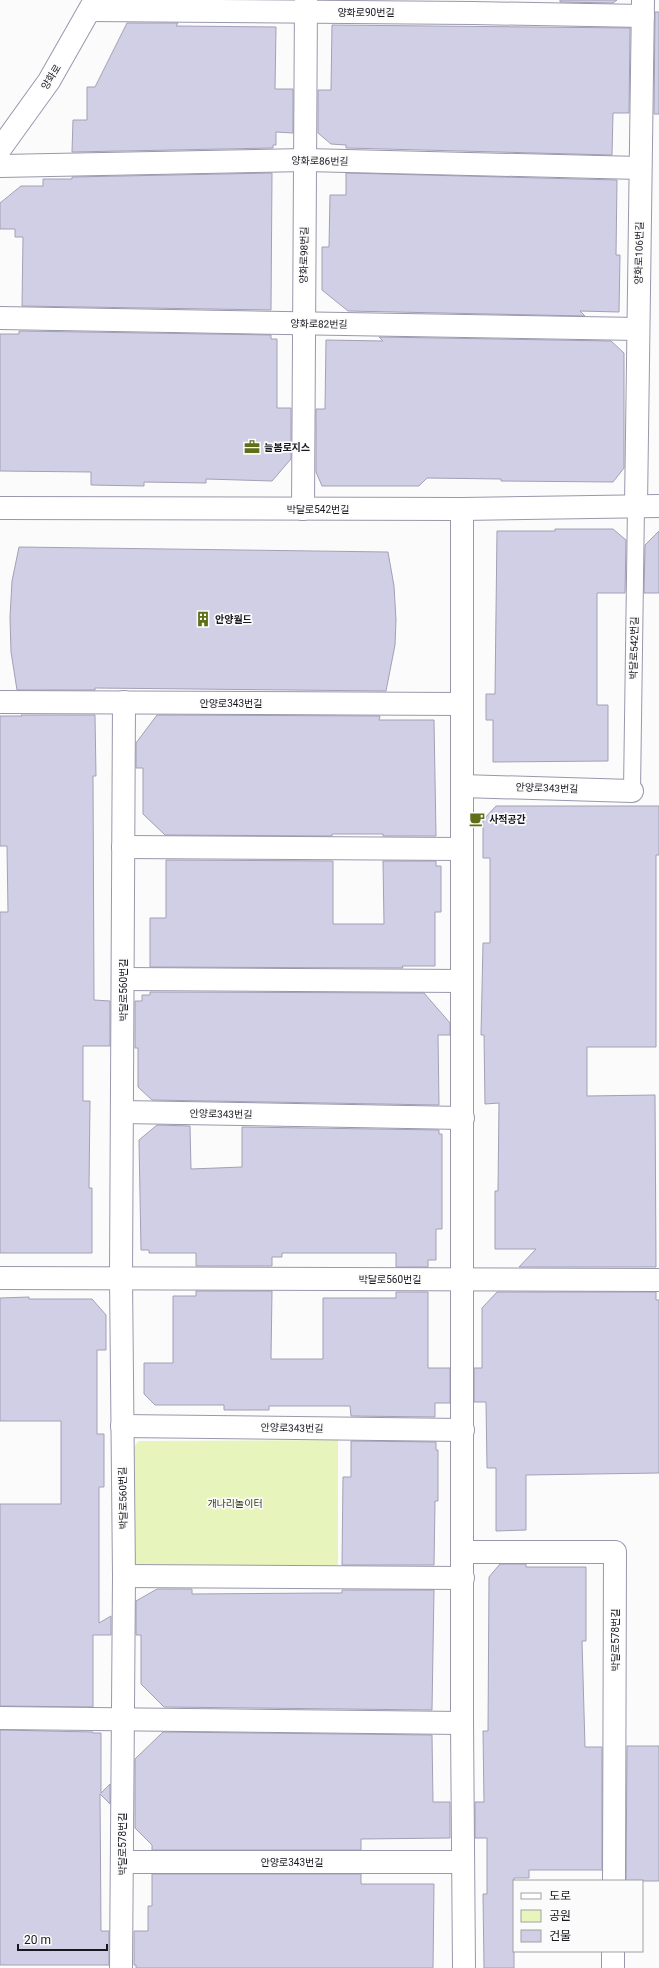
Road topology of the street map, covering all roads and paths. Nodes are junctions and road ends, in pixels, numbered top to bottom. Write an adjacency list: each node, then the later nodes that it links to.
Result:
1 (93, 5): 2 (street, 양화로90번길); 5 (street, 양화로)
2 (306, 6): 3 (street, 양화로90번길); 6 (street, 양화로98번길)
3 (473, 7): 4 (street, 양화로90번길)
4 (643, 8): 8 (street, 양화로106번길)
5 (0, 149)
6 (306, 160): 7 (street, 양화로86번길); 8 (street, 양화로86번길); 10 (street, 양화로98번길)
7 (0, 166)
8 (640, 168): 11 (street, 양화로106번길)
9 (0, 318): 10 (street, 양화로82번길)
10 (304, 323): 11 (street, 양화로82번길); 15 (street, 양화로98번길)
11 (638, 329): 12 (street, 양화로106번길)
12 (636, 506): 13 (street, 박달로542번길); 16 (street, 박달로542번길); 21 (lane, 박달로542번길)
13 (659, 506)
14 (0, 508): 15 (street, 박달로542번길)
15 (303, 509): 16 (street, 박달로542번길)
16 (462, 509): 19 (street)
17 (0, 702): 18 (street, 안양로343번길)
18 (124, 702): 19 (street, 안양로343번길); 22 (street, 박달로560번길)
19 (462, 704): 20 (street)
20 (462, 786): 21 (street, 안양로343번길); 23 (street)
21 (632, 791)
22 (123, 847): 23 (street); 24 (street, 박달로560번길)
23 (462, 849): 25 (street)
24 (123, 979): 25 (street); 26 (street, 박달로560번길)
25 (462, 981): 27 (street)
26 (122, 1112): 27 (street, 안양로343번길); 29 (street, 박달로560번길)
27 (463, 1118): 30 (street)
28 (0, 1278): 29 (street, 박달로560번길)
29 (121, 1278): 30 (street, 박달로560번길); 32 (street, 박달로560번길)
30 (463, 1279): 31 (street, 박달로560번길); 33 (street)
31 (659, 1280)
32 (122, 1426): 33 (street, 안양로343번길); 35 (street, 박달로560번길)
33 (463, 1430): 34 (street)
34 (463, 1552): 36 (street); 42 (street, 박달로578번길)
35 (124, 1576): 36 (street); 38 (street, 박달로560번길)
36 (463, 1578): 39 (street)
37 (0, 1718): 38 (street)
38 (122, 1719): 39 (street); 40 (street, 박달로578번길)
39 (462, 1723): 41 (street)
40 (122, 1862): 41 (street, 안양로343번길); 44 (street, 박달로578번길)
41 (462, 1862): 45 (street)
42 (614, 1880)
43 (613, 1952): 46 (street)
44 (121, 1968)
45 (464, 1968)
46 (613, 1968)

